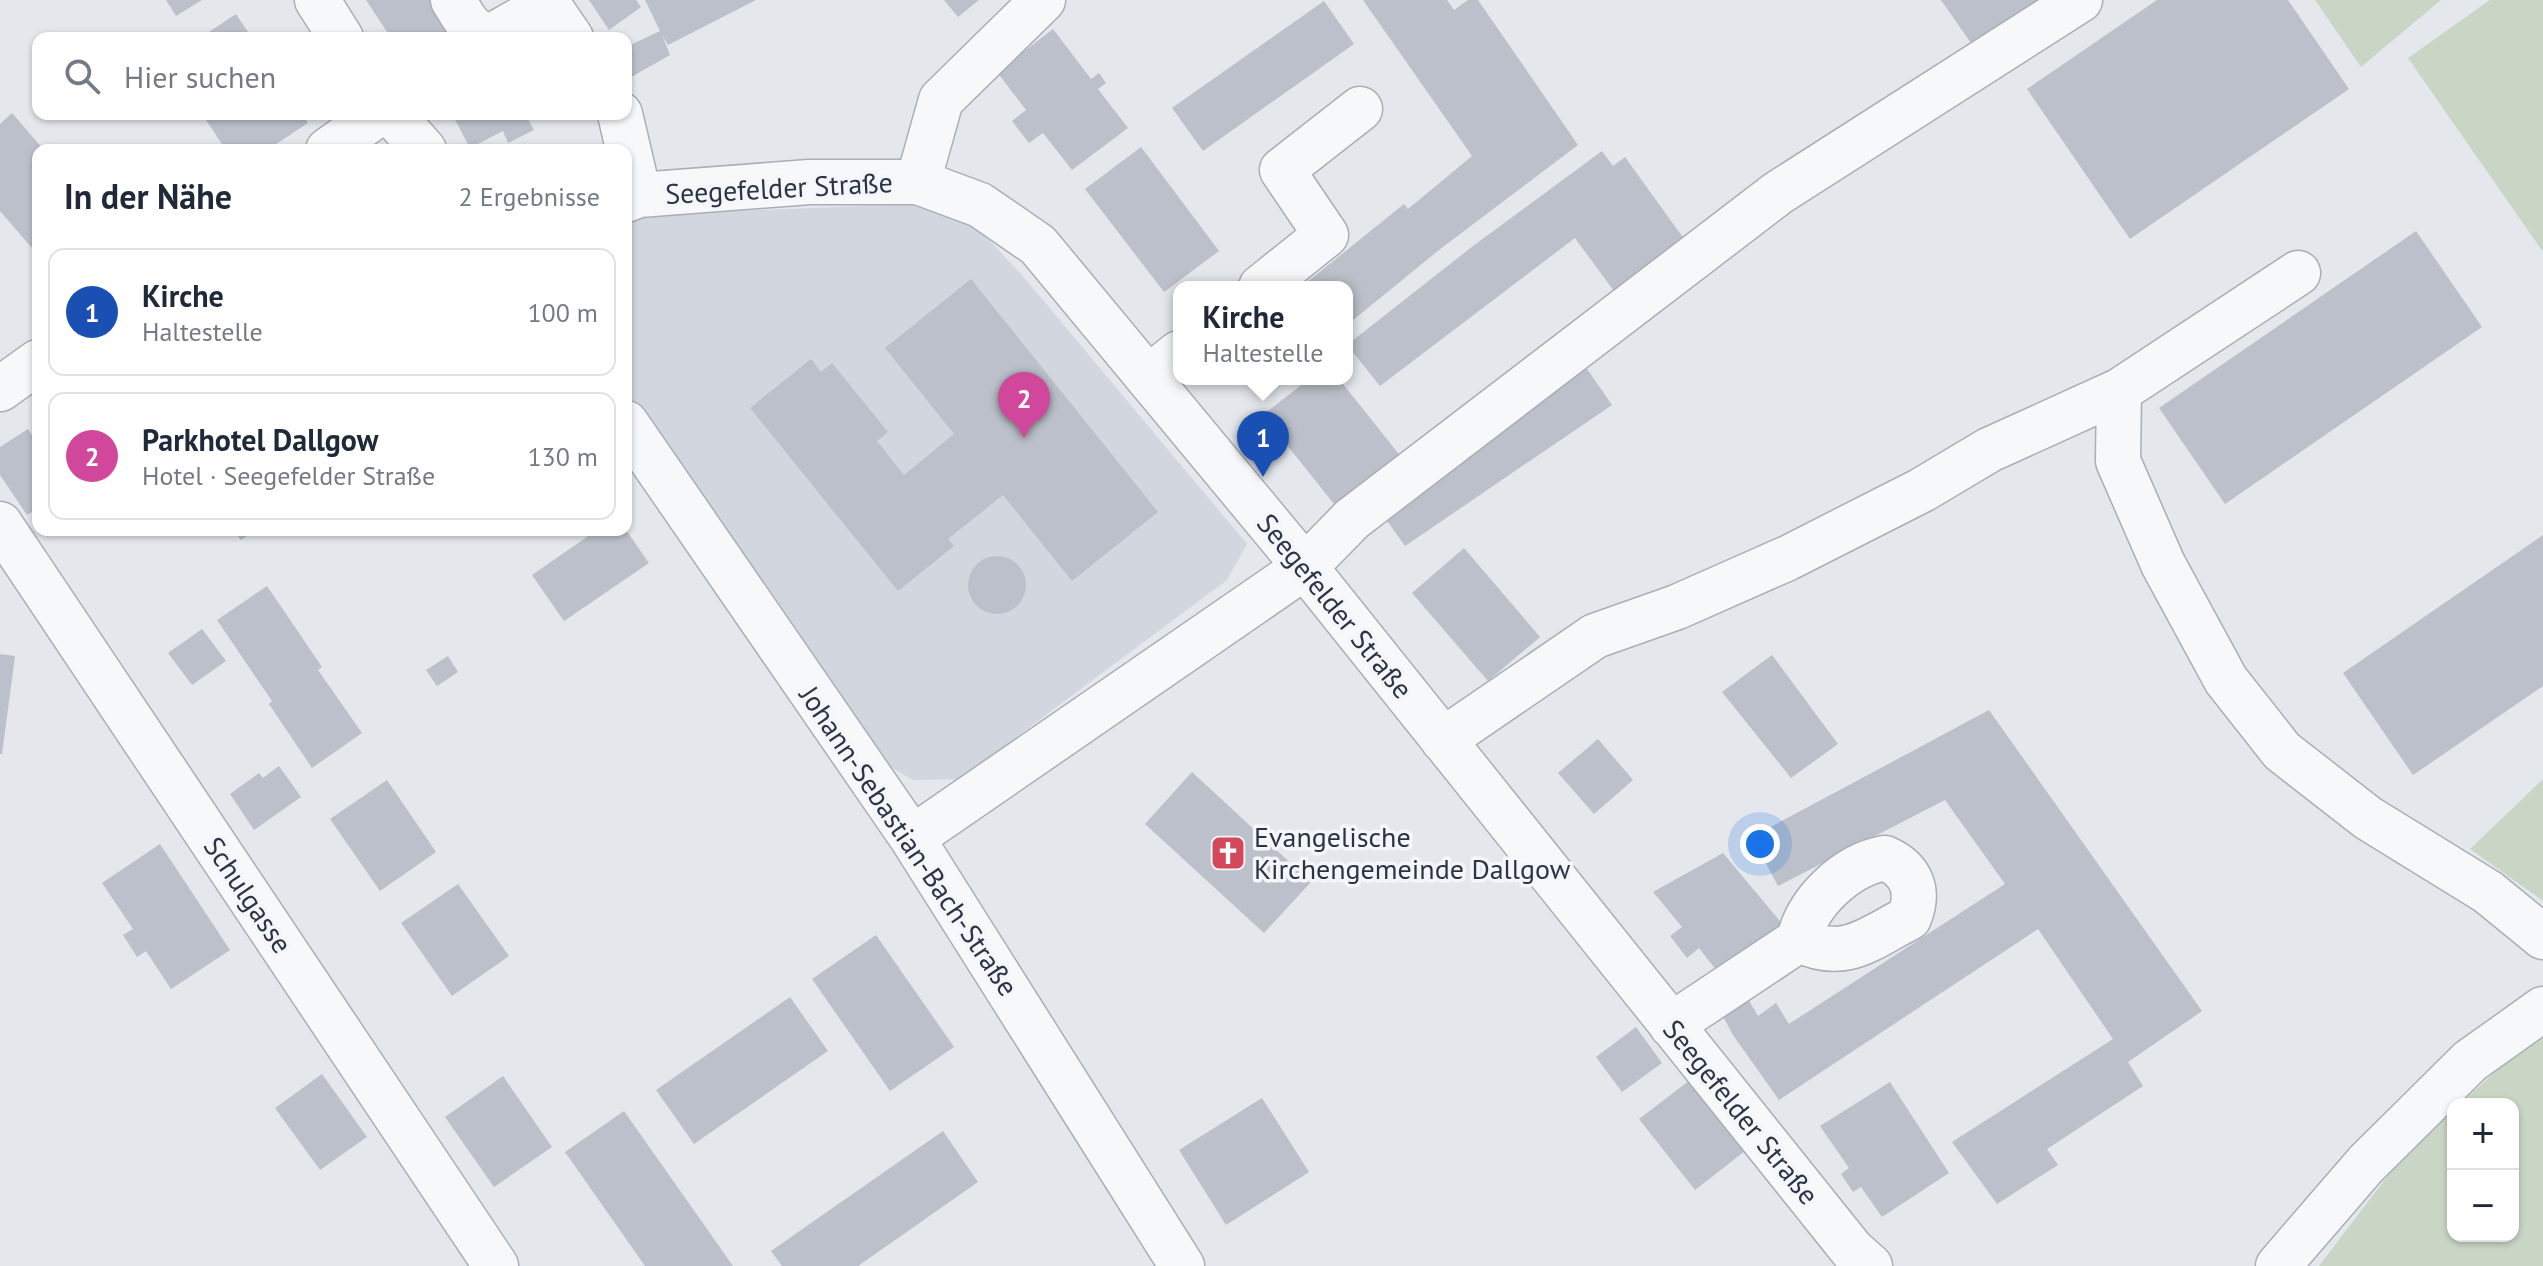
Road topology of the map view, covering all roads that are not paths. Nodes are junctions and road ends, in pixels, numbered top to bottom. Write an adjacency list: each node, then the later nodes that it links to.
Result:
1 (317, 0): 6 (street)
2 (453, 0): 7 (street)
3 (1043, 0): 16 (street)
4 (2080, 0): 27 (street)
5 (555, 14): 8 (street)
6 (337, 32)
7 (475, 32)
8 (504, 32)
9 (1360, 109): 19 (street)
10 (370, 120): 13 (street)
11 (397, 120): 14 (street)
12 (621, 120): 15 (street)
13 (336, 144)
14 (419, 144)
15 (624, 144)
16 (918, 182): 17 (street, Seegefelder Straße); 20 (street, Seegefelder Straße)
17 (632, 198)
18 (2298, 273): 24 (street)
19 (1268, 281)
20 (1164, 365)
21 (32, 366): 23 (street)
22 (1178, 385): 27 (street, Seegefelder Straße)
23 (0, 389)
24 (2119, 391): 28 (street); 30 (street)
25 (632, 432): 29 (street, Johann-Sebastian-Bach-Straße)
26 (0, 524): 35 (street, Schulgasse)
27 (1305, 567): 28 (street, Seegefelder Straße); 29 (street)
28 (1443, 740): 33 (street, Seegefelder Straße)
29 (912, 838): 34 (street, Johann-Sebastian-Bach-Straße)
30 (2543, 937)
31 (1799, 940): 33 (street)
32 (2543, 1009): 37 (street)
33 (1671, 1025): 36 (street, Seegefelder Straße)
34 (1165, 1259)
35 (496, 1266)
36 (1870, 1266)
37 (2278, 1266)

